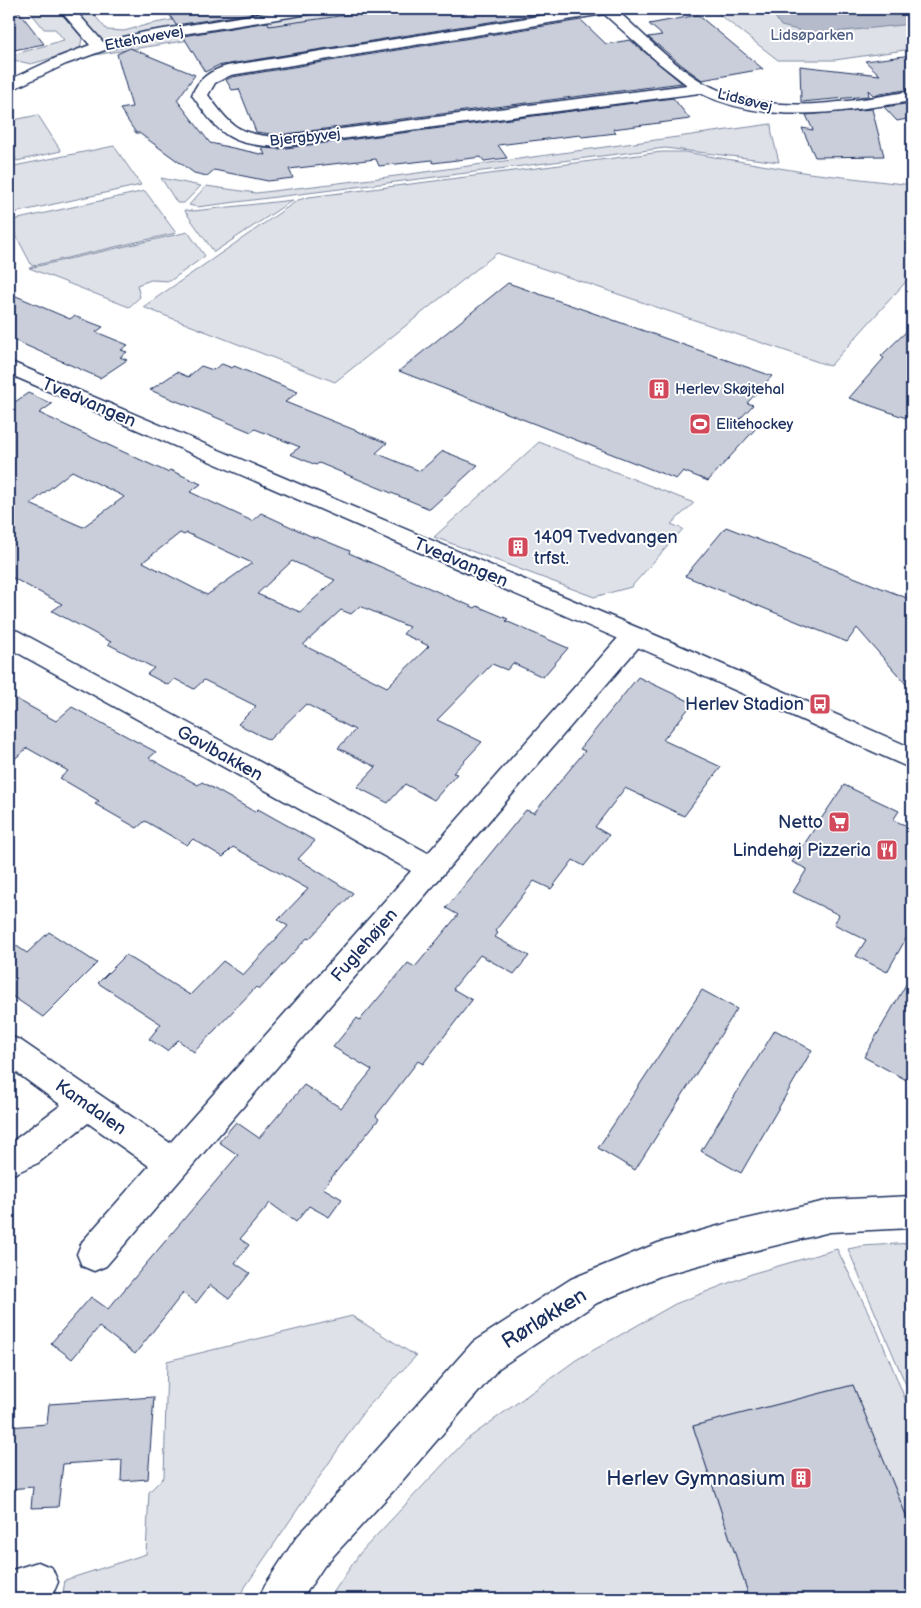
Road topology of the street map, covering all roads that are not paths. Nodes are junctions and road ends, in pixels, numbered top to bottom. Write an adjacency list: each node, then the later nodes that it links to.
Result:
1 (66, 9): 4 (street)
2 (315, 9): 4 (street, Ettehavevej)
3 (607, 9): 8 (street, Lidsøvej); 8 (street, Bjergbyvej)
4 (100, 47): 6 (street, Ettehavevej)
5 (18, 67): 6 (street)
6 (36, 72): 7 (street, Ettehavevej)
7 (9, 86)
8 (702, 88): 9 (street, Lidsøvej)
9 (912, 96)
10 (9, 367): 11 (street, Tvedvangen)
11 (634, 636): 13 (street, Tvedvangen); 14 (street, Fuglehøjen)
12 (9, 637): 14 (street, Gavlbakken)
13 (912, 759)
14 (430, 868): 18 (street, Fuglehøjen)
15 (9, 1050): 16 (street, Kamdalen)
16 (87, 1104): 17 (street); 18 (street, Kamdalen)
17 (9, 1162)
18 (173, 1164): 20 (street, Fuglehøjen)
19 (912, 1212): 21 (street, Rørløkken)
20 (94, 1254)
21 (279, 1599)

